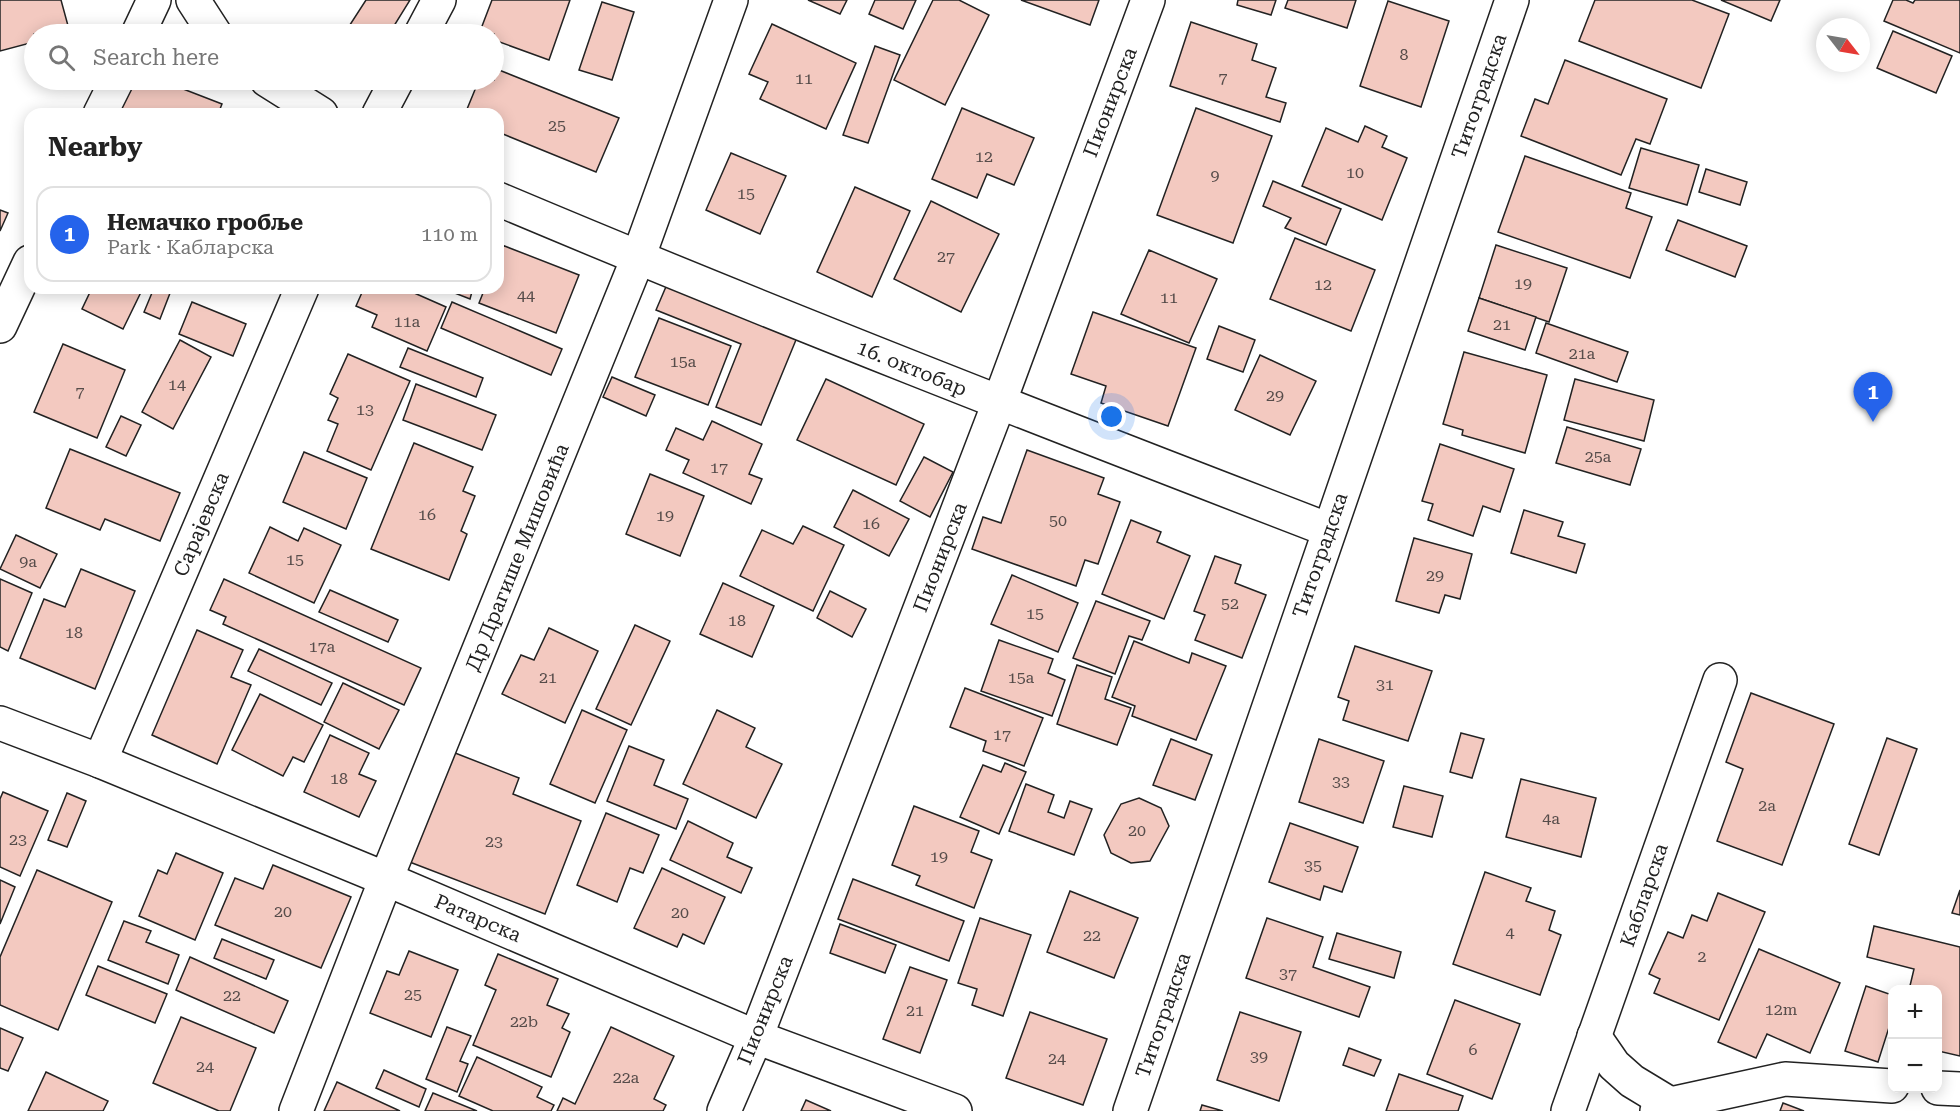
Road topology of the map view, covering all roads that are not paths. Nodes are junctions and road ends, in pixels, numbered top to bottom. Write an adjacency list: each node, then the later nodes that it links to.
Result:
1 (154, 0): 7 (street)
2 (193, 0): 8 (street)
3 (439, 0): 9 (street)
4 (731, 0): 17 (street, Др Драгише Мишовића)
5 (1148, 0): 21 (street, Пионирска)
6 (1512, 0): 22 (street, Титоградска)
7 (143, 24)
8 (209, 24)
9 (426, 24)
10 (112, 90): 13 (street)
11 (283, 90): 14 (street)
12 (392, 90): 15 (street)
13 (103, 108)
14 (311, 108)
15 (382, 108)
16 (504, 202): 17 (street, 16. октобар)
17 (638, 258): 21 (street, 16. октобар); 26 (street, Др Драгише Мишовића)
18 (24, 275): 20 (street)
19 (299, 294): 25 (street, Сарајевска)
20 (0, 326)
21 (999, 403): 22 (street, 16. октобар); 28 (street, Пионирска)
22 (1329, 530): 36 (street, Титоградска)
23 (1720, 680): 27 (street, Кабларска)
24 (0, 723): 25 (street, Ратарска)
25 (100, 761): 26 (street, Ратарска)
26 (386, 879): 28 (street, Ратарска); 33 (street, Др Драгише Мишовића)
27 (1594, 1036): 32 (street); 37 (street, Кабларска)
28 (756, 1037): 34 (street, Пионирска); 35 (street, Ратарска)
29 (1888, 1086): 32 (street)
30 (1942, 1088): 31 (street)
31 (1960, 1089)
32 (1664, 1108)
33 (296, 1111)
34 (724, 1111)
35 (955, 1111)
36 (1130, 1111)
37 (1568, 1111)

